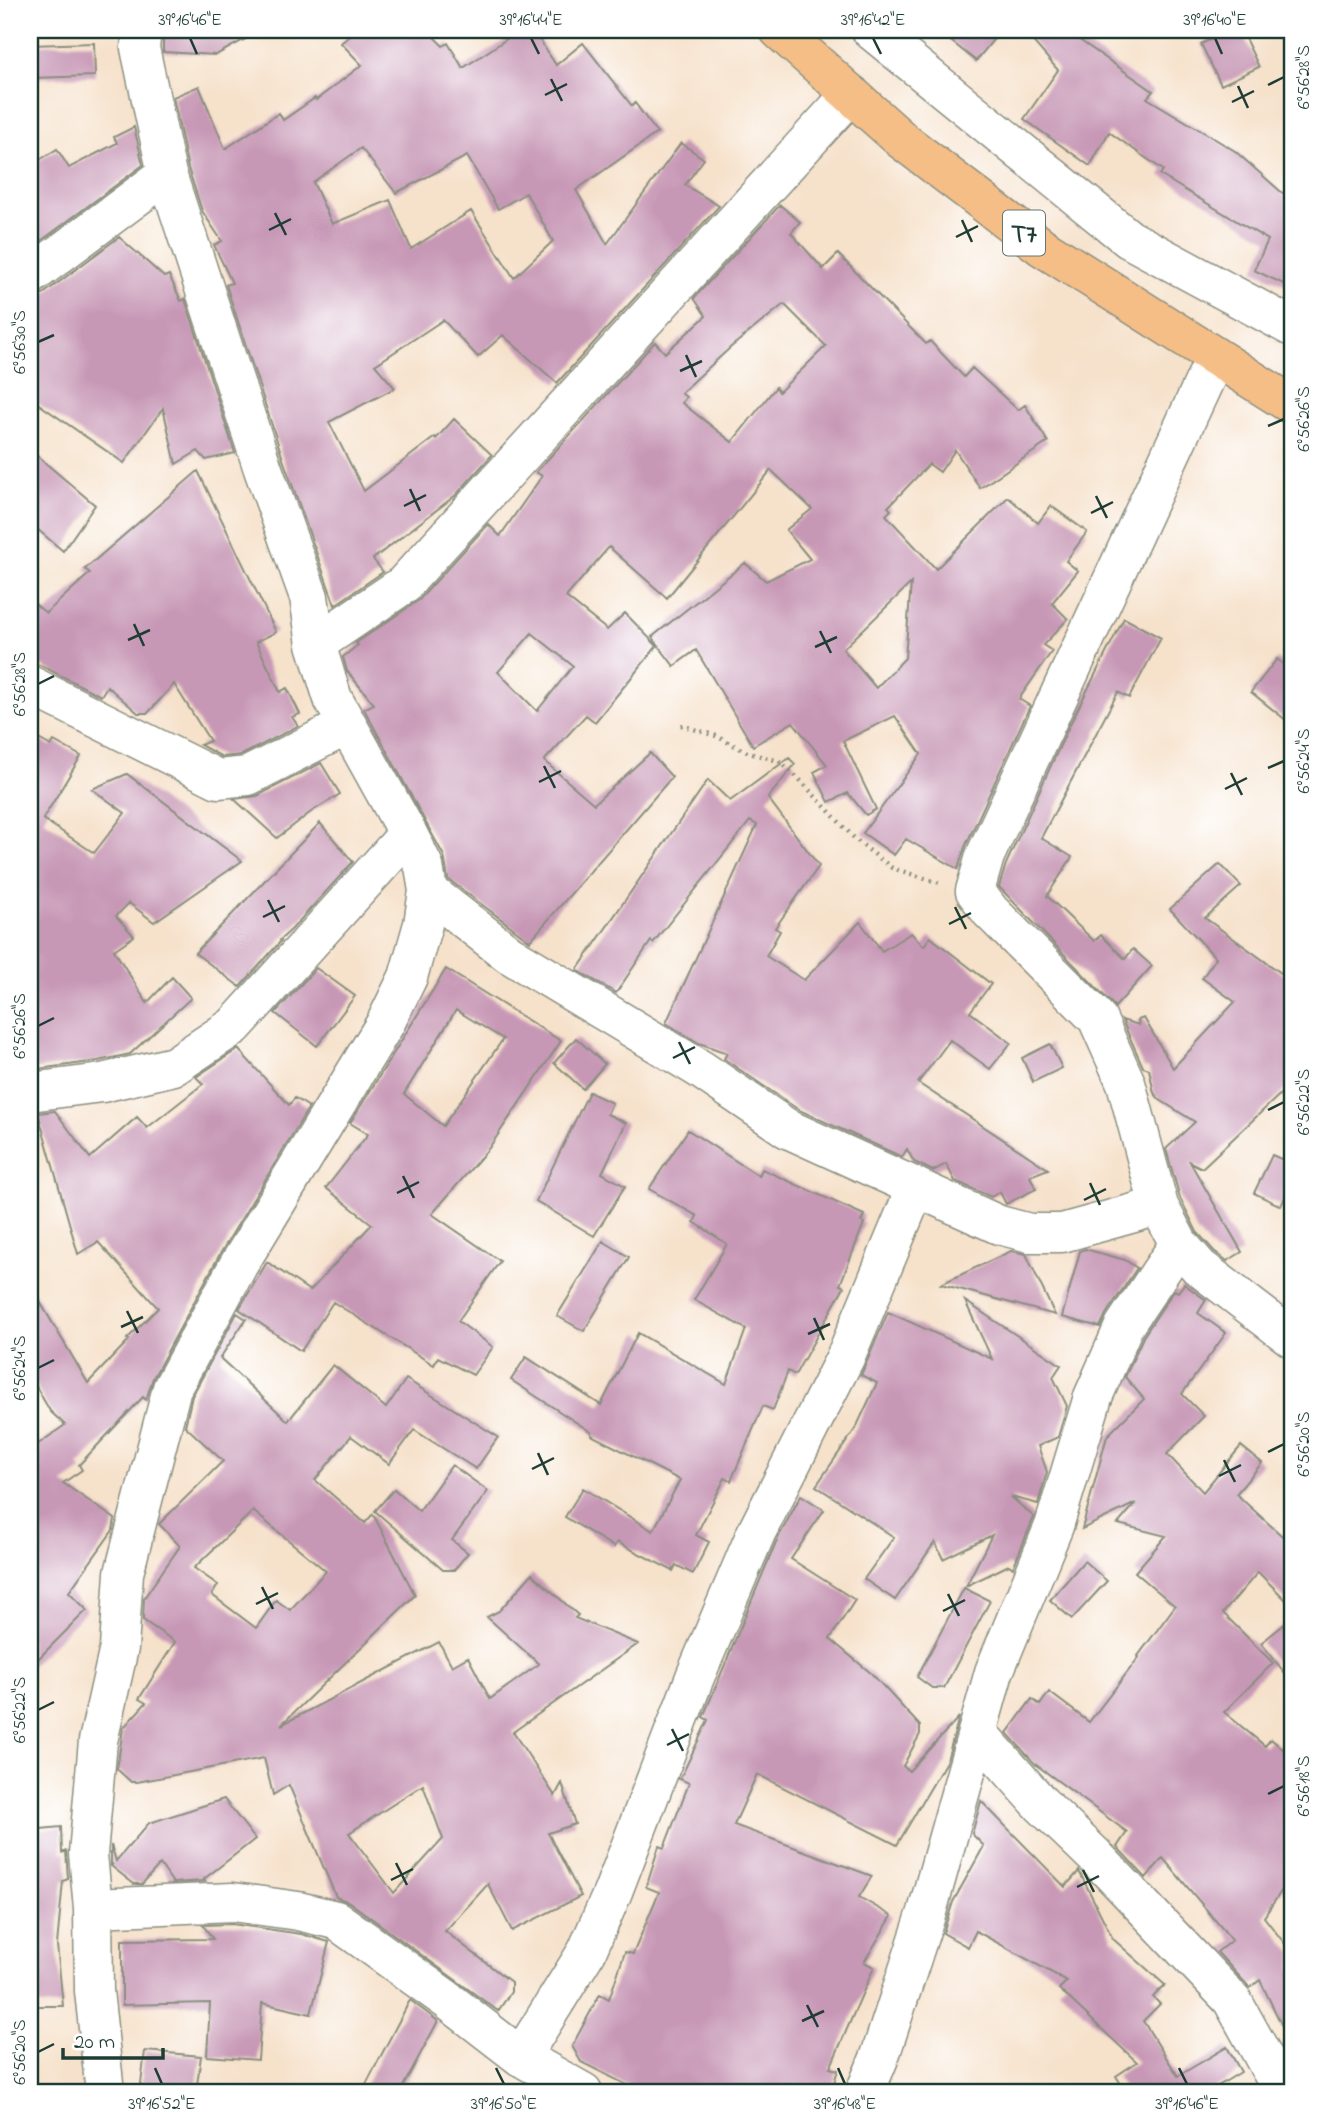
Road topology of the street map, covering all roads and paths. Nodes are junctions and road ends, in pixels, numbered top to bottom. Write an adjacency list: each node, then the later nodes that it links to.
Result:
1 (142, 30): 5 (street)
2 (779, 30): 4 (highway, T7)
3 (871, 30): 7 (street)
4 (851, 94): 8 (highway, T7); 10 (street)
5 (167, 174): 6 (street); 10 (street)
6 (30, 276)
7 (1292, 327)
8 (1215, 358): 9 (highway, T7); 16 (street)
9 (1292, 405)
10 (316, 644): 12 (street)
11 (30, 685): 12 (street)
12 (348, 725): 14 (street)
13 (681, 725): 16 (path)
14 (408, 834): 15 (street); 17 (street)
15 (428, 891): 18 (street); 23 (street)
16 (975, 891): 19 (street)
17 (30, 1092)
18 (916, 1187): 19 (street); 24 (street)
19 (1159, 1206): 20 (street)
20 (1179, 1244): 21 (street); 22 (street)
21 (1292, 1338)
22 (976, 1732): 27 (street); 28 (street)
23 (93, 1908): 24 (street); 25 (street)
24 (521, 2057): 26 (street)
25 (104, 2092)
26 (583, 2092)
27 (865, 2092)
28 (1283, 2092)

